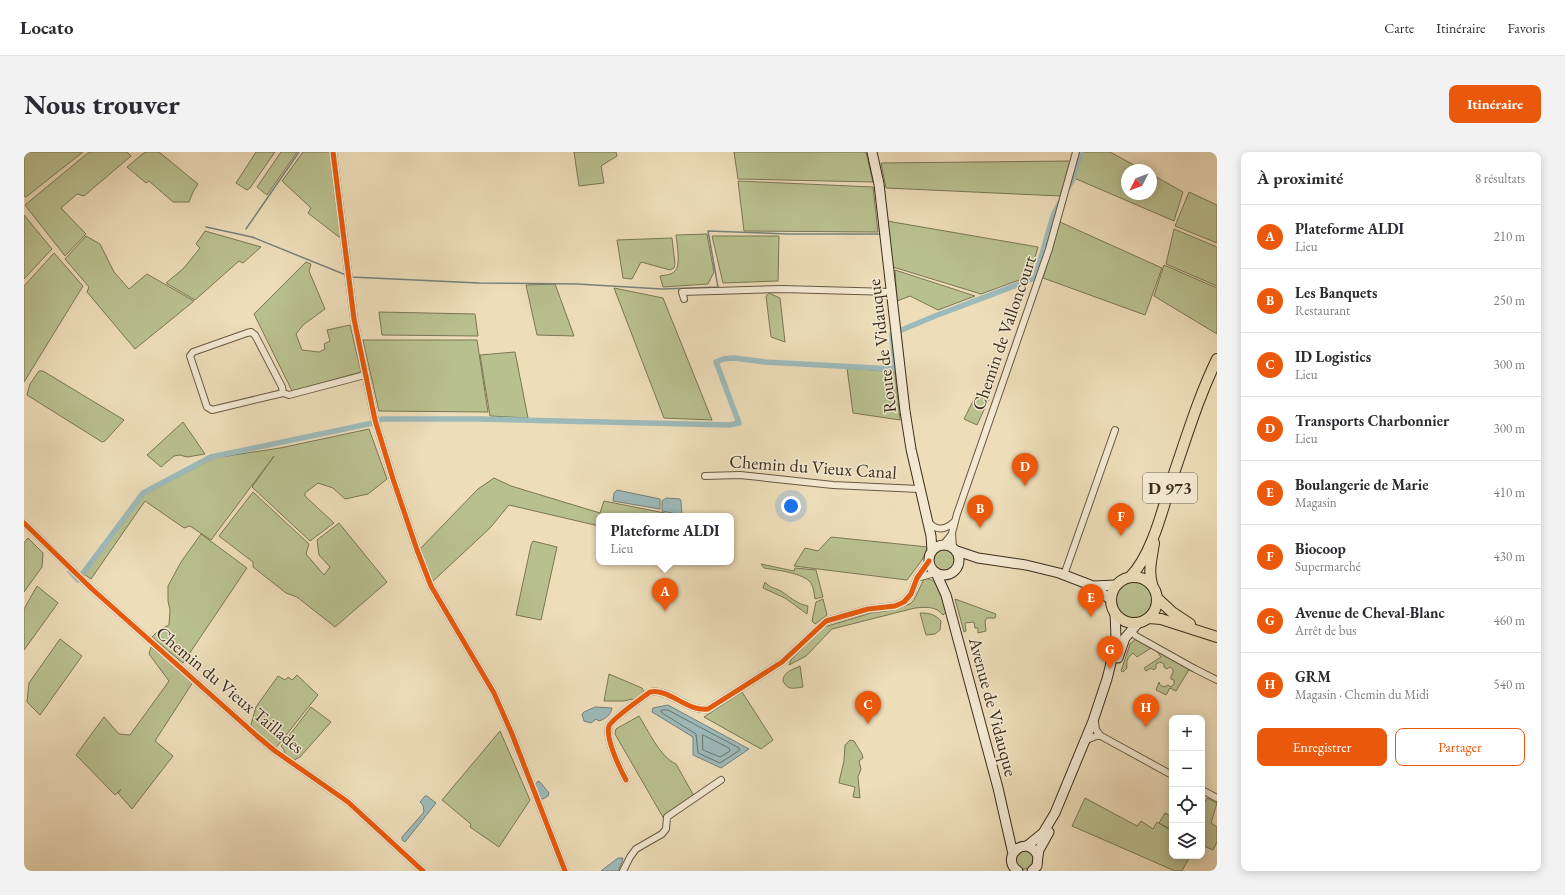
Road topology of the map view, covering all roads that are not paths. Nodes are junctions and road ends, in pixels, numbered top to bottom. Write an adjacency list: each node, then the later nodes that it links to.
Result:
1 (333, 152): 7 (street)
2 (872, 152): 4 (street, Route de Vidauque)
3 (1076, 152): 13 (street, Chemin de Valloncourt)
4 (892, 292): 5 (street); 11 (street, Route de Vidauque)
5 (684, 299)
6 (1217, 359): 15 (main road, D 973)
7 (365, 375): 8 (street); 56 (street)
8 (283, 393): 8 (street)
9 (1115, 430): 25 (street)
10 (705, 476): 11 (street, Chemin du Vieux Canal)
11 (920, 489): 12 (street, Route de Vidauque)
12 (926, 518): 13 (street); 17 (street, Route de Vidauque)
13 (955, 521): 16 (street, Chemin de Valloncourt)
14 (24, 523): 55 (street, Chemin du Vieux Taillades)
15 (1158, 525): 26 (main road, D 973); 28 (main road, D 973)
16 (952, 533): 18 (street, Chemin de Valloncourt); 19 (street, Chemin de Valloncourt)
17 (930, 536): 18 (street); 20 (street, Route de Vidauque)
18 (942, 545): 19 (street); 20 (street)
19 (955, 550): 21 (street); 23 (street)
20 (932, 551): 22 (street)
21 (978, 558): 23 (street); 25 (street)
22 (929, 561): 24 (street); 27 (street)
23 (956, 569): 24 (street); 31 (street, Avenue de Vidauque)
24 (936, 573): 27 (street); 31 (street, Avenue de Vidauque)
25 (1064, 575): 30 (street)
26 (1130, 577): 28 (main road); 29 (main road)
27 (917, 578): 45 (street)
28 (1152, 584): 32 (main road)
29 (1117, 585): 30 (street); 33 (main road)
30 (1093, 586): 33 (street)
31 (946, 595): 49 (street, Avenue de Vidauque)
32 (1158, 599): 35 (main road); 38 (main road)
33 (1111, 600): 34 (main road)
34 (1115, 612): 36 (main road); 50 (street)
35 (1149, 618): 36 (main road); 38 (main road)
36 (1138, 623): 37 (street)
37 (1131, 631): 40 (street); 41 (street)
38 (1202, 632): 39 (main road)
39 (1217, 637)
40 (1217, 680)
41 (1096, 722): 42 (street); 43 (street)
42 (1101, 736): 43 (street); 44 (street)
43 (1089, 739): 52 (street)
44 (1169, 773)
45 (626, 780)
46 (721, 780): 57 (street)
47 (1205, 792): 48 (street)
48 (1217, 798)
49 (1006, 827): 50 (street, Avenue de Vidauque); 51 (street, Avenue de Vidauque)
50 (1026, 846): 51 (street); 52 (street, Avenue de Vidauque)
51 (1012, 854): 53 (street, Avenue de Vidauque)
52 (1038, 856): 54 (street)
53 (1017, 870)
54 (1034, 870)
55 (423, 871)
56 (565, 871)
57 (623, 871)

